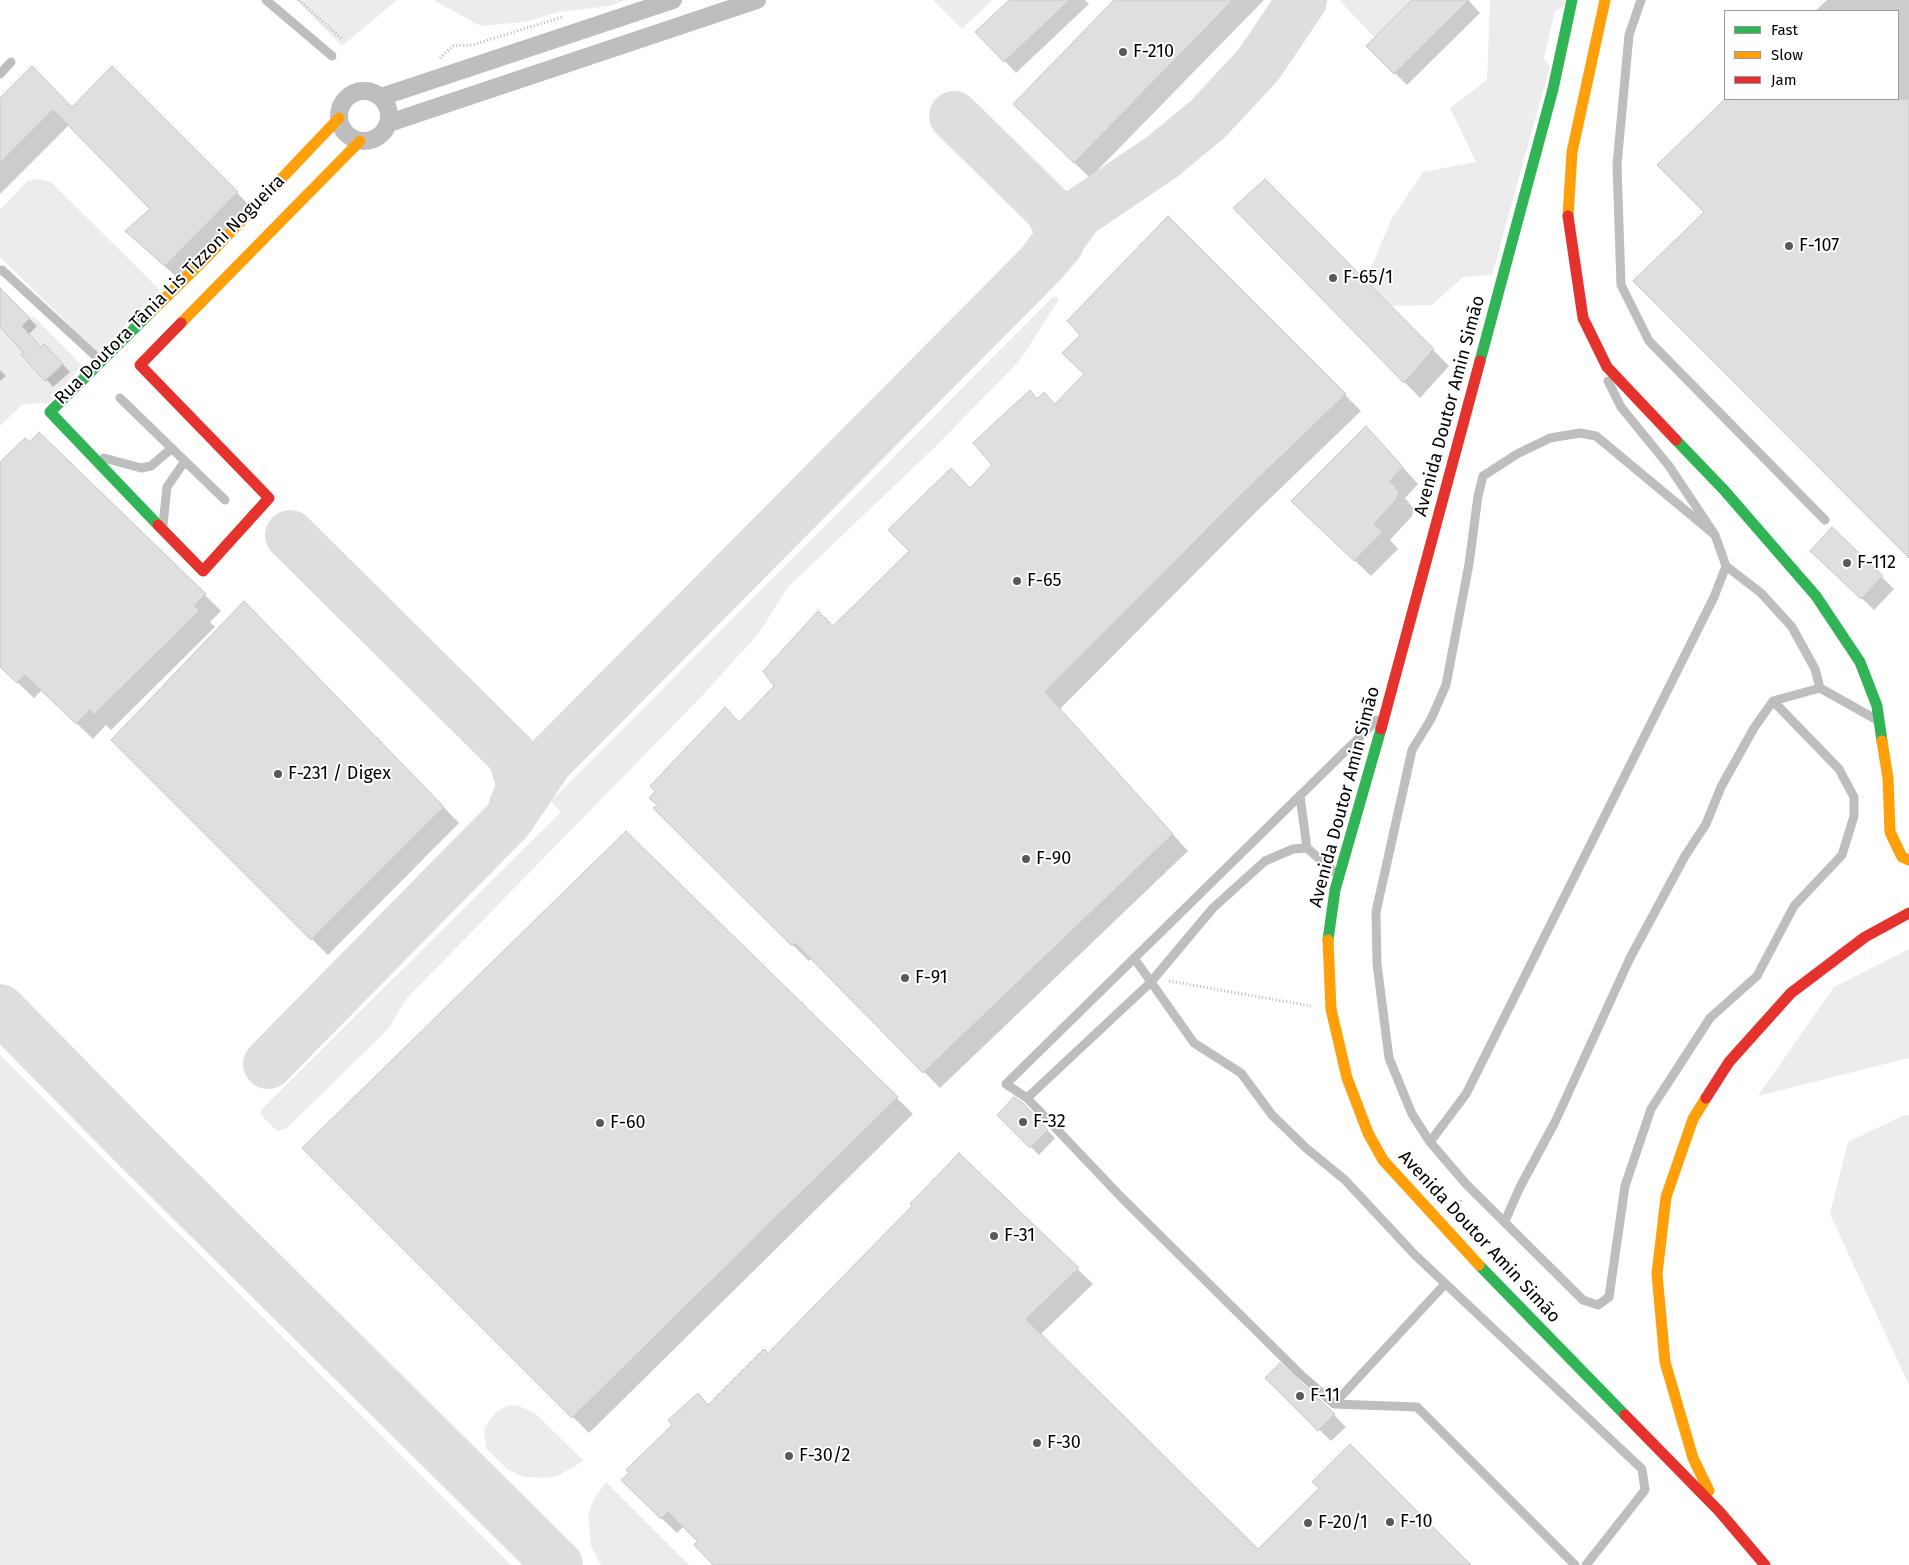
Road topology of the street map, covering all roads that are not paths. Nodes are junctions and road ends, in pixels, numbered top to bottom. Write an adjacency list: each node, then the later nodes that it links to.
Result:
1 (266, 0): 7 (lane)
2 (673, 0): 10 (street, Rua Doutora Tânia Lis Tizzoni Nogueira)
3 (757, 0): 12 (street, Rua Doutora Tânia Lis Tizzoni Nogueira)
4 (1572, 0): 28 (street, Avenida Doutor Amin Simão)
5 (1604, 0): 16 (street)
6 (1641, 0): 22 (lane)
7 (332, 56)
8 (11, 62): 9 (lane)
9 (0, 74)
10 (381, 97): 11 (street, Rua Doutora Tânia Lis Tizzoni Nogueira); 12 (street)
11 (339, 118): 13 (street); 15 (street, Rua Doutora Tânia Lis Tizzoni Nogueira)
12 (388, 122): 13 (street, Rua Doutora Tânia Lis Tizzoni Nogueira)
13 (360, 141): 23 (street, Rua Doutora Tânia Lis Tizzoni Nogueira)
14 (2, 270): 15 (lane)
15 (101, 361): 19 (street, Rua Doutora Tânia Lis Tizzoni Nogueira)
16 (1604, 361): 24 (lane); 29 (street)
17 (120, 398): 18 (lane)
18 (172, 448): 19 (lane); 20 (lane)
19 (89, 453): 23 (street, Rua Doutora Tânia Lis Tizzoni Nogueira)
20 (185, 461): 21 (lane); 23 (lane)
21 (225, 500)
22 (1825, 520)
23 (162, 529)
24 (1715, 535): 25 (lane); 38 (lane)
25 (1726, 566): 26 (lane); 38 (lane)
26 (1820, 688): 27 (lane); 29 (lane)
27 (1773, 701): 39 (lane); 39 (lane)
28 (1386, 710): 30 (lane); 33 (street, Avenida Doutor Amin Simão)
29 (1877, 720): 32 (street)
30 (1300, 796): 31 (lane); 35 (lane)
31 (1307, 848): 33 (lane); 36 (lane)
32 (1909, 860)
33 (1339, 876): 42 (street, Avenida Doutor Amin Simão)
34 (1909, 914): 42 (street, Avenida Doutor Amin Simão)
35 (1134, 958): 36 (lane); 37 (lane)
36 (1152, 982): 37 (lane); 40 (lane)
37 (1027, 1098): 41 (lane)
38 (1430, 1142): 39 (lane)
39 (1505, 1221)
40 (1445, 1284): 41 (lane); 44 (lane)
41 (1334, 1404): 43 (lane)
42 (1719, 1511): 45 (street, Avenida Doutor Amin Simão)
43 (1575, 1565)
44 (1586, 1565)
45 (1765, 1565)

